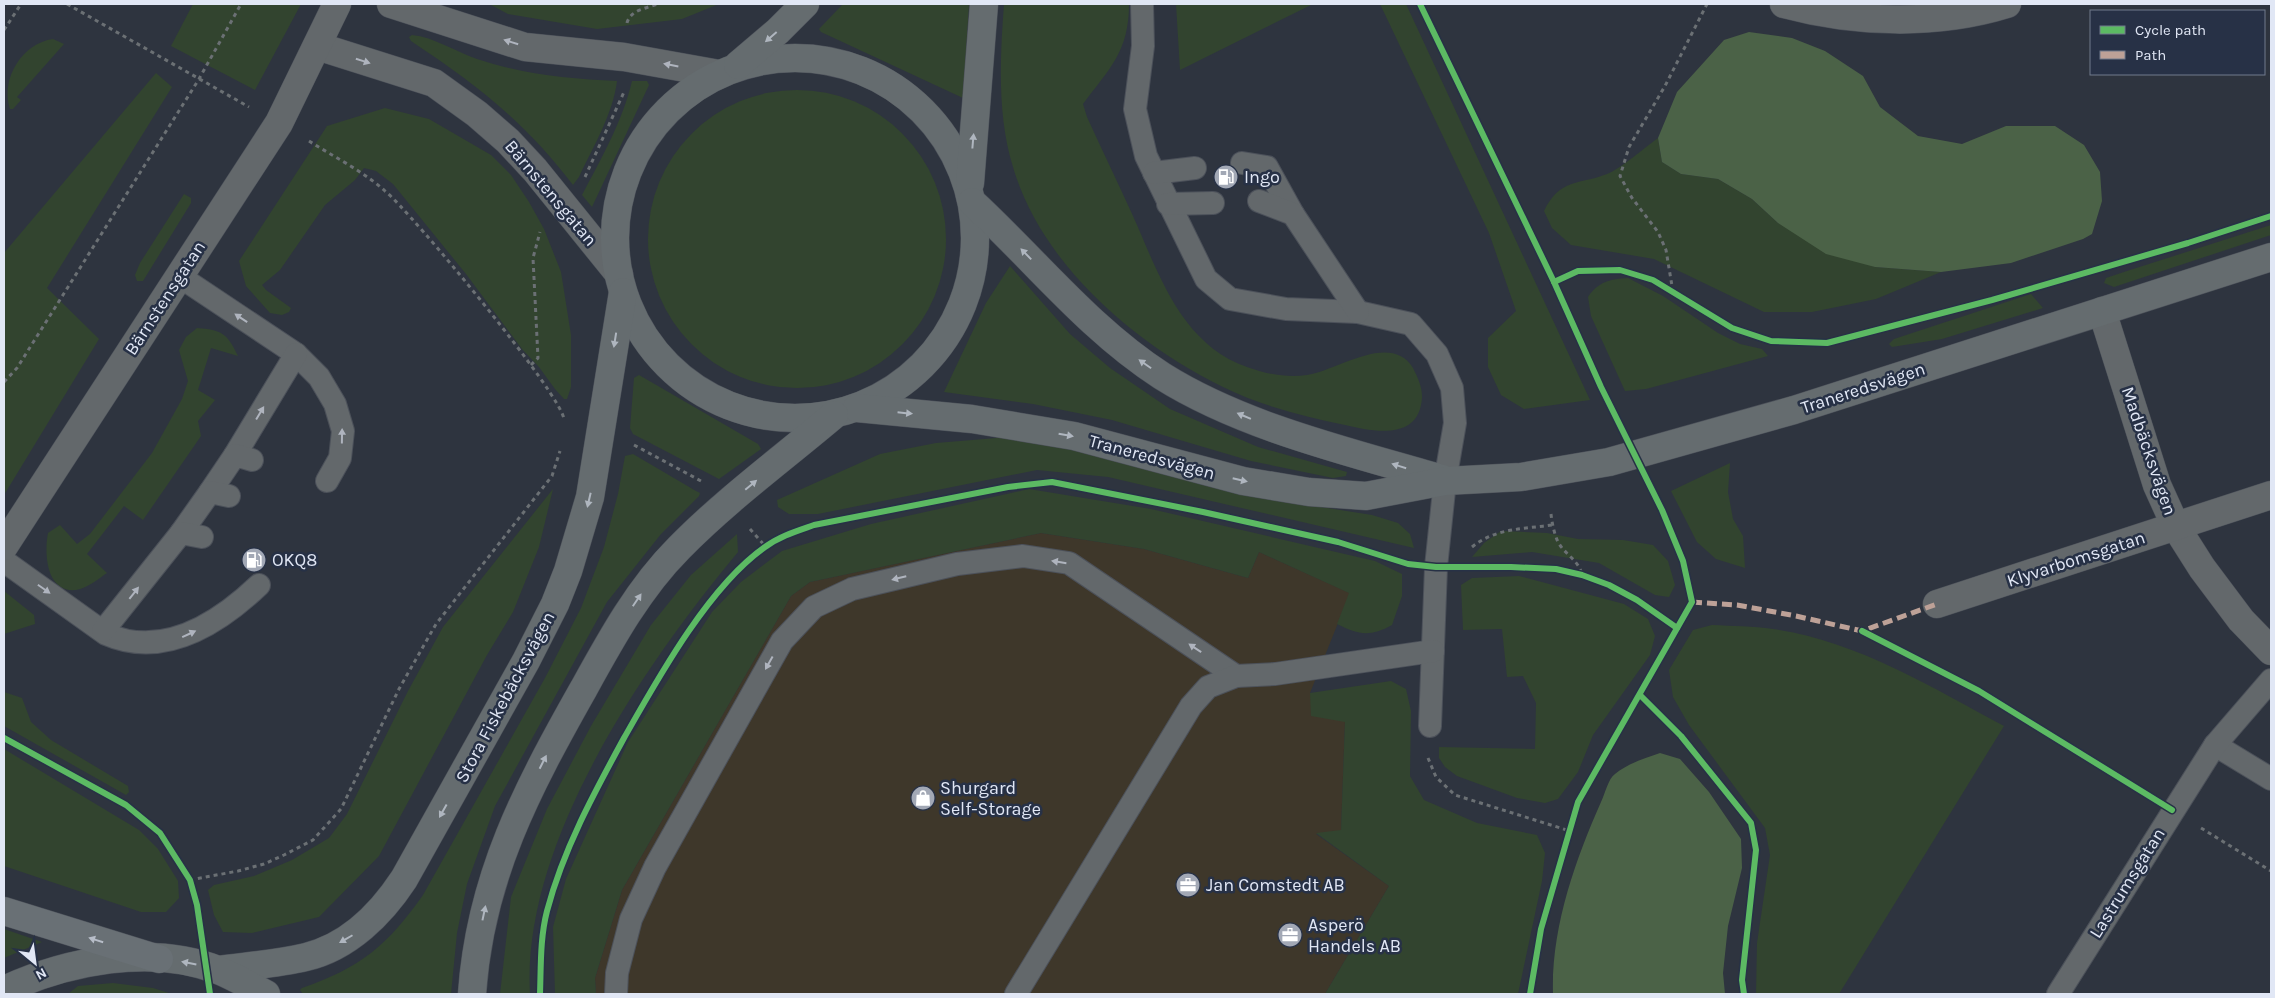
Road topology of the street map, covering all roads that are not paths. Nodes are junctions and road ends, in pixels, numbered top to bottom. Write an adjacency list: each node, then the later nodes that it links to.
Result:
1 (337, 4): 8 (street, Bärnstensgatan)
2 (391, 4): 9 (street, one-way to 2)
3 (805, 4): 9 (street, one-way to 9)
4 (984, 4): 13 (street, one-way to 4)
5 (1142, 4): 12 (lane)
6 (1784, 4): 7 (street)
7 (1989, 6)
8 (317, 46): 19 (street, Bärnstensgatan); 20 (street, Bärnstensgatan, one-way to 20)
9 (727, 71): 13 (street); 20 (street)
10 (1242, 163): 17 (lane)
11 (1196, 168): 12 (lane)
12 (1154, 173): 16 (lane)
13 (971, 196): 24 (street); 25 (street, Traneredsvägen, one-way to 13)
14 (1258, 201): 17 (lane)
15 (1213, 203): 16 (lane)
16 (1168, 204): 22 (lane)
17 (1293, 214): 22 (lane)
18 (2271, 257): 21 (street, Traneredsvägen)
19 (179, 276): 23 (lane, one-way to 19); 29 (street, Bärnstensgatan)
20 (621, 283): 24 (street); 43 (street, Stora Fiskebäcksvägen, one-way to 43)
21 (2102, 311): 25 (street, Traneredsvägen); 28 (street, Madbäcksvägen)
22 (1358, 312): 25 (lane)
23 (296, 354): 26 (lane, one-way to 23); 33 (lane, one-way to 23)
24 (845, 411): 25 (street, Traneredsvägen, one-way to 25); 46 (street, one-way to 24)
25 (1445, 480): 34 (lane)
26 (327, 481)
27 (2271, 495): 28 (street, Klyvarbomsgatan)
28 (2176, 527): 32 (street, Klyvarbomsgatan); 35 (street, Madbäcksvägen)
29 (4, 546)
30 (4, 561): 33 (lane, one-way to 33)
31 (259, 585): 33 (lane, one-way to 31)
32 (1938, 604)
33 (103, 631)
34 (1433, 651): 36 (lane); 38 (lane)
35 (2271, 652)
36 (1236, 676): 47 (lane, one-way to 47); 48 (lane)
37 (2271, 680): 39 (lane, Lastrumsgatan)
38 (1430, 726)
39 (2215, 745): 40 (lane); 49 (lane, Lastrumsgatan)
40 (2271, 779)
41 (4, 911): 42 (highway, one-way to 41)
42 (159, 959): 43 (street, one-way to 42); 44 (street)
43 (218, 970): 45 (street)
44 (4, 990)
45 (266, 994)
46 (472, 994)
47 (616, 994)
48 (1016, 994)
49 (2058, 994)

